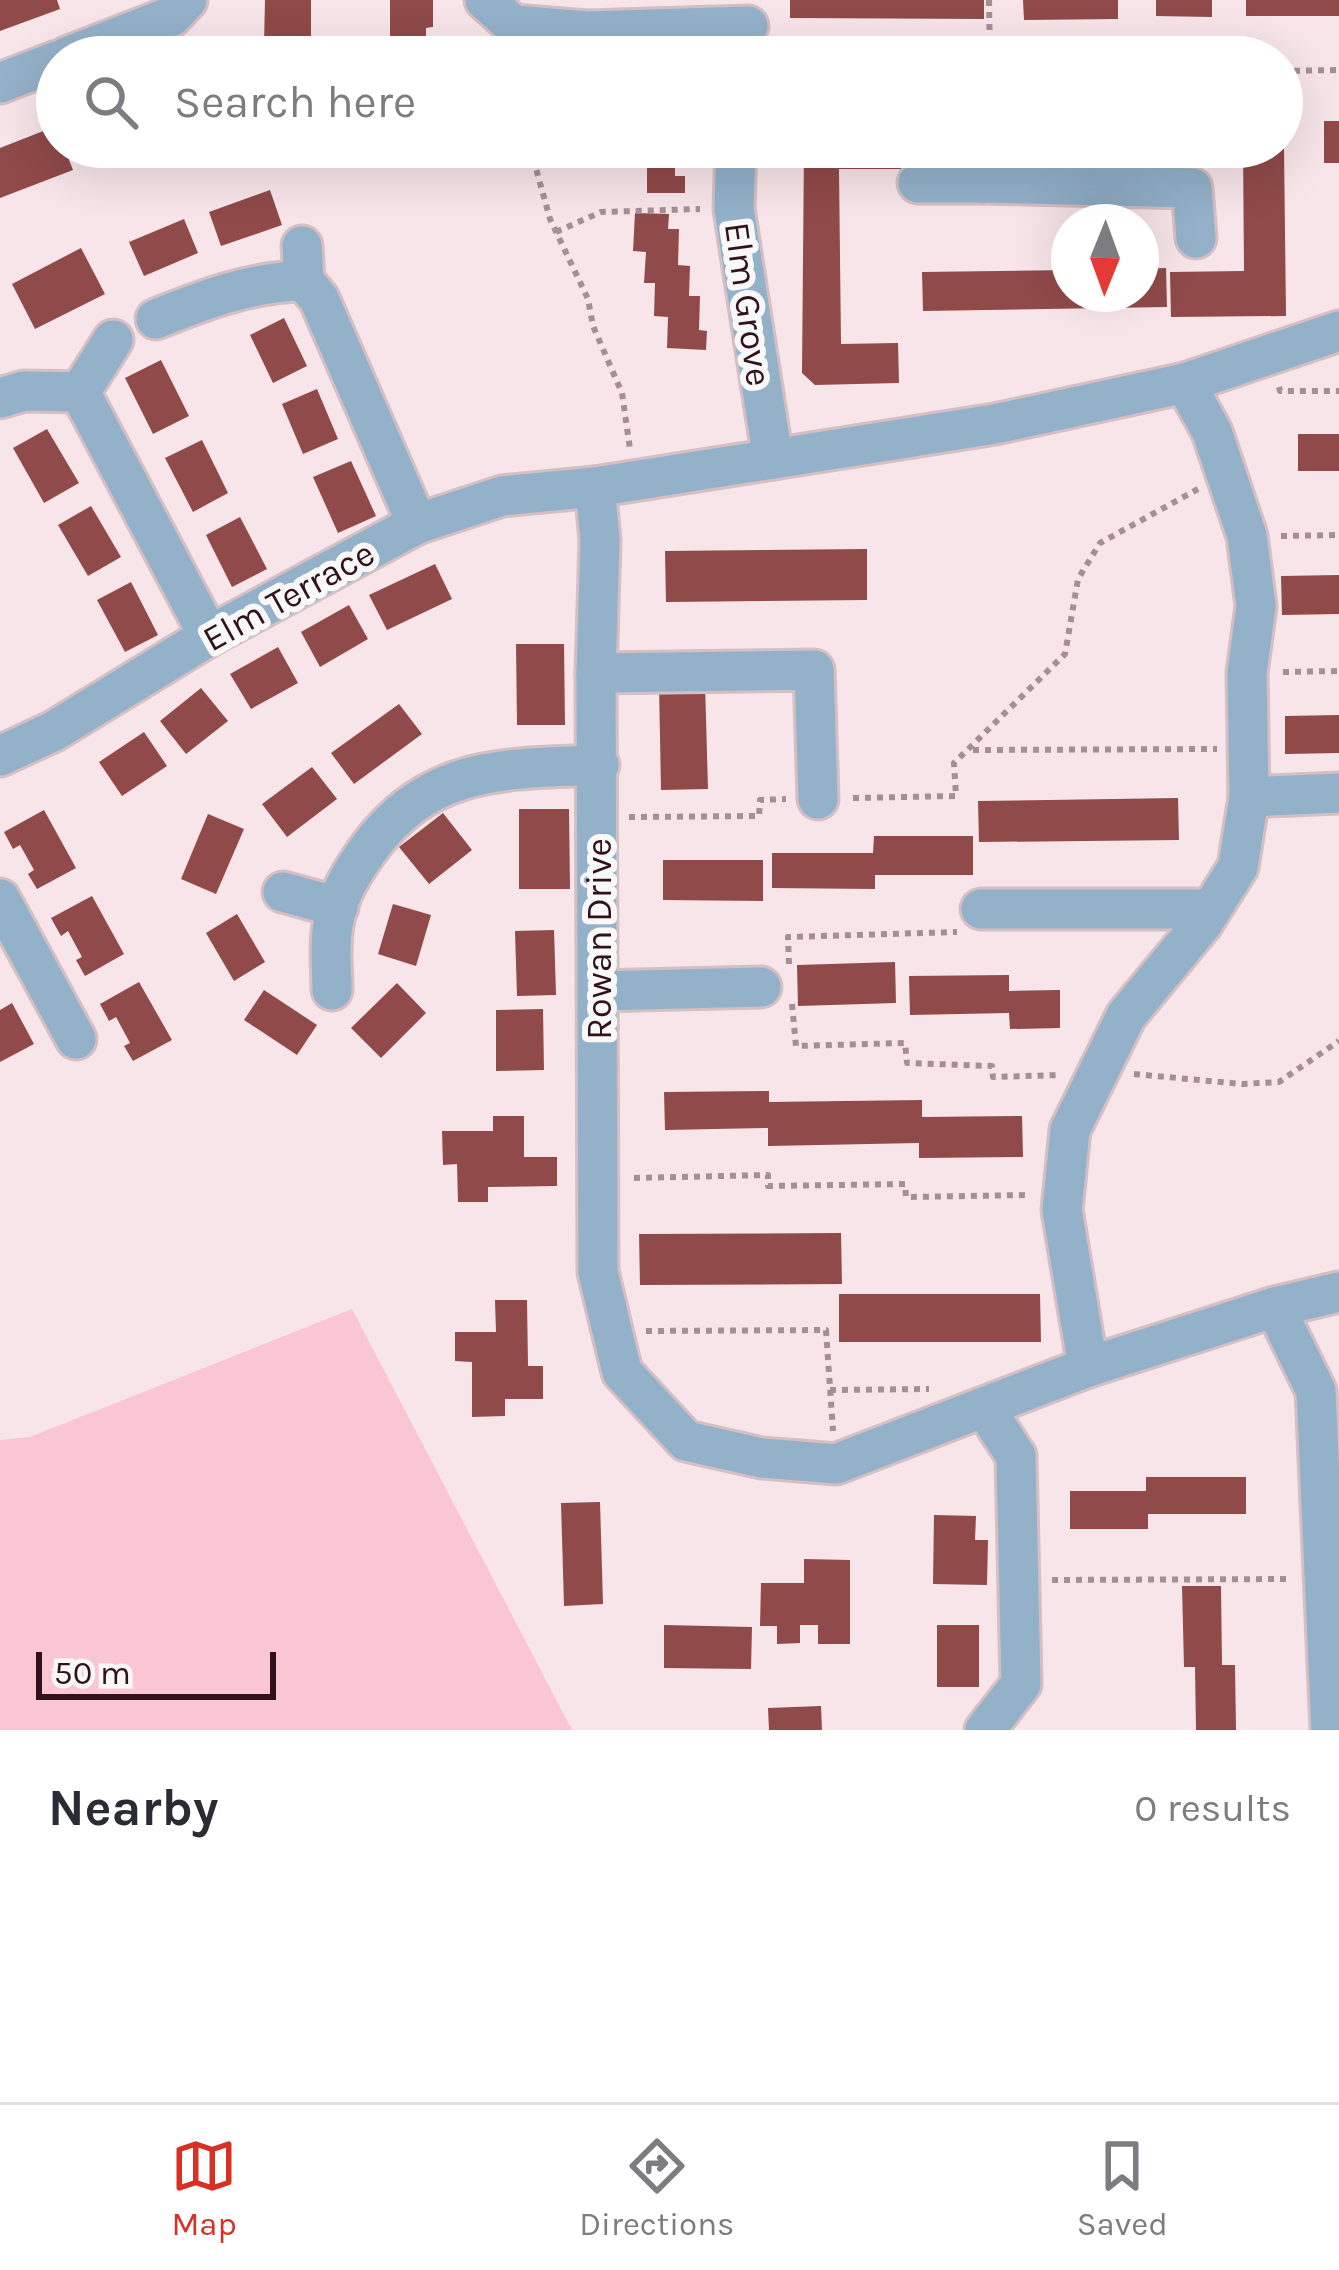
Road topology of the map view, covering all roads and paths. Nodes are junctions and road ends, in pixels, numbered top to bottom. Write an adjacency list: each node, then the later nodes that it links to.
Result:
1 (187, 0): 5 (street)
2 (485, 0): 4 (street)
3 (989, 0): 6 (path)
4 (748, 28)
5 (121, 36)
6 (990, 36)
7 (36, 69): 10 (street)
8 (1339, 70): 9 (path)
9 (1303, 71)
10 (0, 83)
11 (536, 168): 17 (path)
12 (735, 168): 16 (street, Elm Grove)
13 (971, 168): 15 (street)
14 (1009, 168): 18 (street)
15 (918, 183)
16 (734, 208): 17 (path); 25 (street, Elm Grove)
17 (556, 232): 27 (path)
18 (1196, 238)
19 (156, 319): 29 (street)
20 (1339, 331): 22 (street)
21 (113, 340): 23 (street)
22 (1185, 383): 25 (street); 26 (street)
23 (80, 392): 24 (street); 32 (street)
24 (0, 398)
25 (773, 459): 27 (street)
26 (1227, 472): 31 (street); 37 (path)
27 (635, 481): 28 (street)
28 (596, 487): 29 (street, Elm Terrace); 34 (street, Rowan Drive)
29 (417, 524): 32 (street, Elm Terrace)
30 (1339, 535): 31 (path)
31 (1247, 536): 35 (street)
32 (209, 636): 38 (street, Elm Terrace)
33 (1339, 671): 35 (path)
34 (596, 673): 39 (street, Rowan Drive); 42 (street)
35 (1247, 673): 36 (street)
36 (1248, 749): 37 (path); 41 (street)
37 (969, 750): 42 (path)
38 (0, 756)
39 (599, 764): 43 (street, Rowan Drive); 46 (street)
40 (1339, 794): 41 (street)
41 (1249, 797): 48 (street)
42 (818, 799): 43 (path)
43 (598, 817): 52 (street, Rowan Drive)
44 (283, 892): 46 (street)
45 (0, 899): 49 (street)
46 (338, 907): 51 (street)
47 (981, 909): 48 (street); 50 (path)
48 (1211, 909): 55 (street)
49 (15, 960): 53 (street)
50 (776, 987): 52 (street); 55 (path)
51 (332, 990)
52 (597, 991): 56 (street, Rowan Drive)
53 (76, 1039)
54 (1339, 1041): 55 (path)
55 (1098, 1074): 57 (street)
56 (598, 1179): 57 (path); 60 (street, Rowan Drive)
57 (1063, 1194): 61 (street)
58 (1339, 1292): 59 (street, Rowan Drive)
59 (1275, 1307): 61 (street, Rowan Drive); 64 (street)
60 (613, 1331): 63 (street, Rowan Drive); 63 (path)
61 (1088, 1367): 62 (street, Rowan Drive)
62 (984, 1407): 63 (street, Rowan Drive); 65 (street)
63 (836, 1464)
64 (1324, 1579): 65 (path); 67 (street)
65 (1019, 1580): 66 (street)
66 (985, 1730)
67 (1330, 1730)

